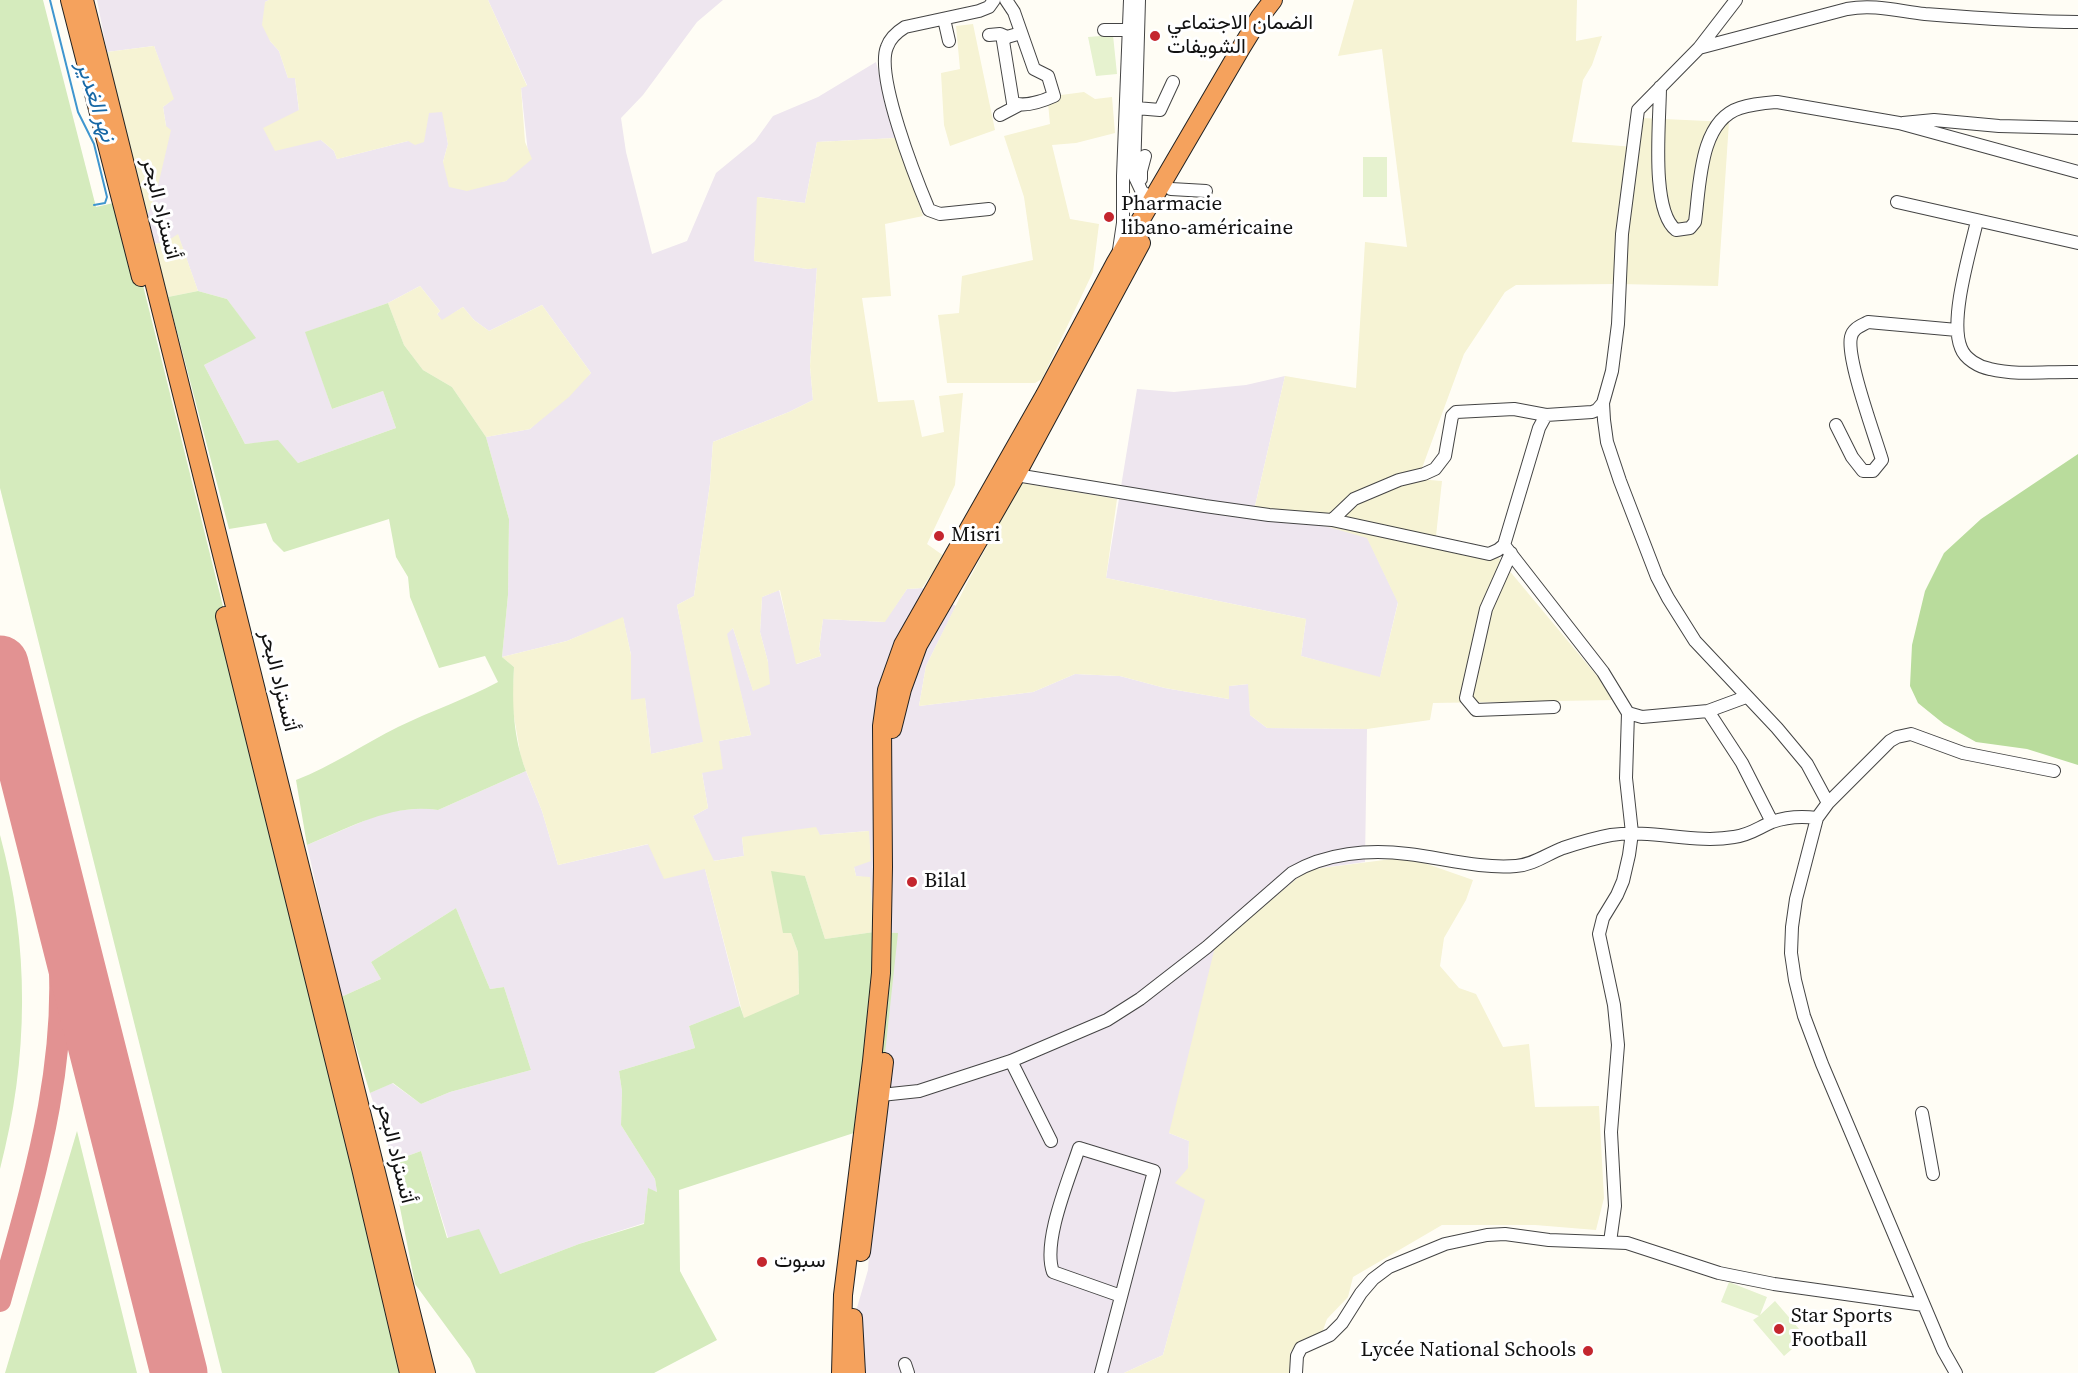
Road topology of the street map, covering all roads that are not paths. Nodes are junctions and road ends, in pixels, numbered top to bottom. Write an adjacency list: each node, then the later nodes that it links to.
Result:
1 (70, 0): 62 (highway, أتستراد البحر)
2 (84, 0): 63 (highway, أتستراد البحر)
3 (994, 0): 9 (street)
4 (1006, 0): 13 (street)
5 (1130, 0): 12 (street)
6 (1139, 0): 21 (street)
7 (1275, 0): 27 (highway); 29 (highway)
8 (1736, 0): 17 (street)
9 (944, 19): 16 (street); 31 (street)
10 (2078, 22): 17 (street)
11 (1104, 30): 12 (street)
12 (1130, 30): 34 (street)
13 (1021, 33): 15 (street); 20 (street)
14 (989, 35): 15 (street)
15 (1007, 37): 20 (street)
16 (949, 41)
17 (1699, 48): 19 (street)
18 (1173, 82): 21 (street)
19 (1660, 87): 23 (street); 37 (street)
20 (1019, 105): 22 (street)
21 (1136, 108): 29 (street)
22 (1000, 115)
23 (1899, 123): 24 (street); 26 (street)
24 (2078, 128)
25 (1146, 156): 29 (street)
26 (2078, 172)
27 (1172, 189): 28 (street); 42 (highway)
28 (1206, 191)
29 (1147, 195): 34 (highway)
30 (1897, 202): 32 (street)
31 (989, 209)
32 (1977, 221): 33 (street); 35 (street)
33 (2078, 243)
34 (1116, 262): 64 (highway)
35 (1957, 330): 36 (street); 41 (street)
36 (2078, 372)
37 (1604, 403): 38 (street); 40 (street)
38 (1587, 412): 39 (street); 40 (street)
39 (1546, 415): 43 (street); 44 (street)
40 (1604, 420): 45 (street)
41 (1836, 425)
42 (1016, 475): 43 (street); 55 (highway)
43 (1332, 520): 44 (street)
44 (1507, 549): 46 (street); 48 (street)
45 (1746, 697): 47 (street); 50 (street)
46 (1554, 707)
47 (1708, 711): 48 (street); 52 (street)
48 (1628, 713): 53 (street)
49 (2054, 771): 50 (street)
50 (1828, 803): 51 (street)
51 (1817, 818): 52 (street); 61 (street)
52 (1772, 822): 53 (street)
53 (1632, 833): 54 (street); 59 (street)
54 (1011, 1061): 55 (street); 57 (street)
55 (881, 1095): 65 (highway)
56 (1922, 1113): 58 (street)
57 (1051, 1141)
58 (1933, 1174)
59 (1610, 1242): 61 (street); 67 (street)
60 (1121, 1296): 60 (street); 66 (street)
61 (1924, 1305): 68 (street)
62 (409, 1373)
63 (426, 1373)
64 (841, 1373)
65 (856, 1373)
66 (1101, 1373)
67 (1296, 1373)
68 (1956, 1373)

